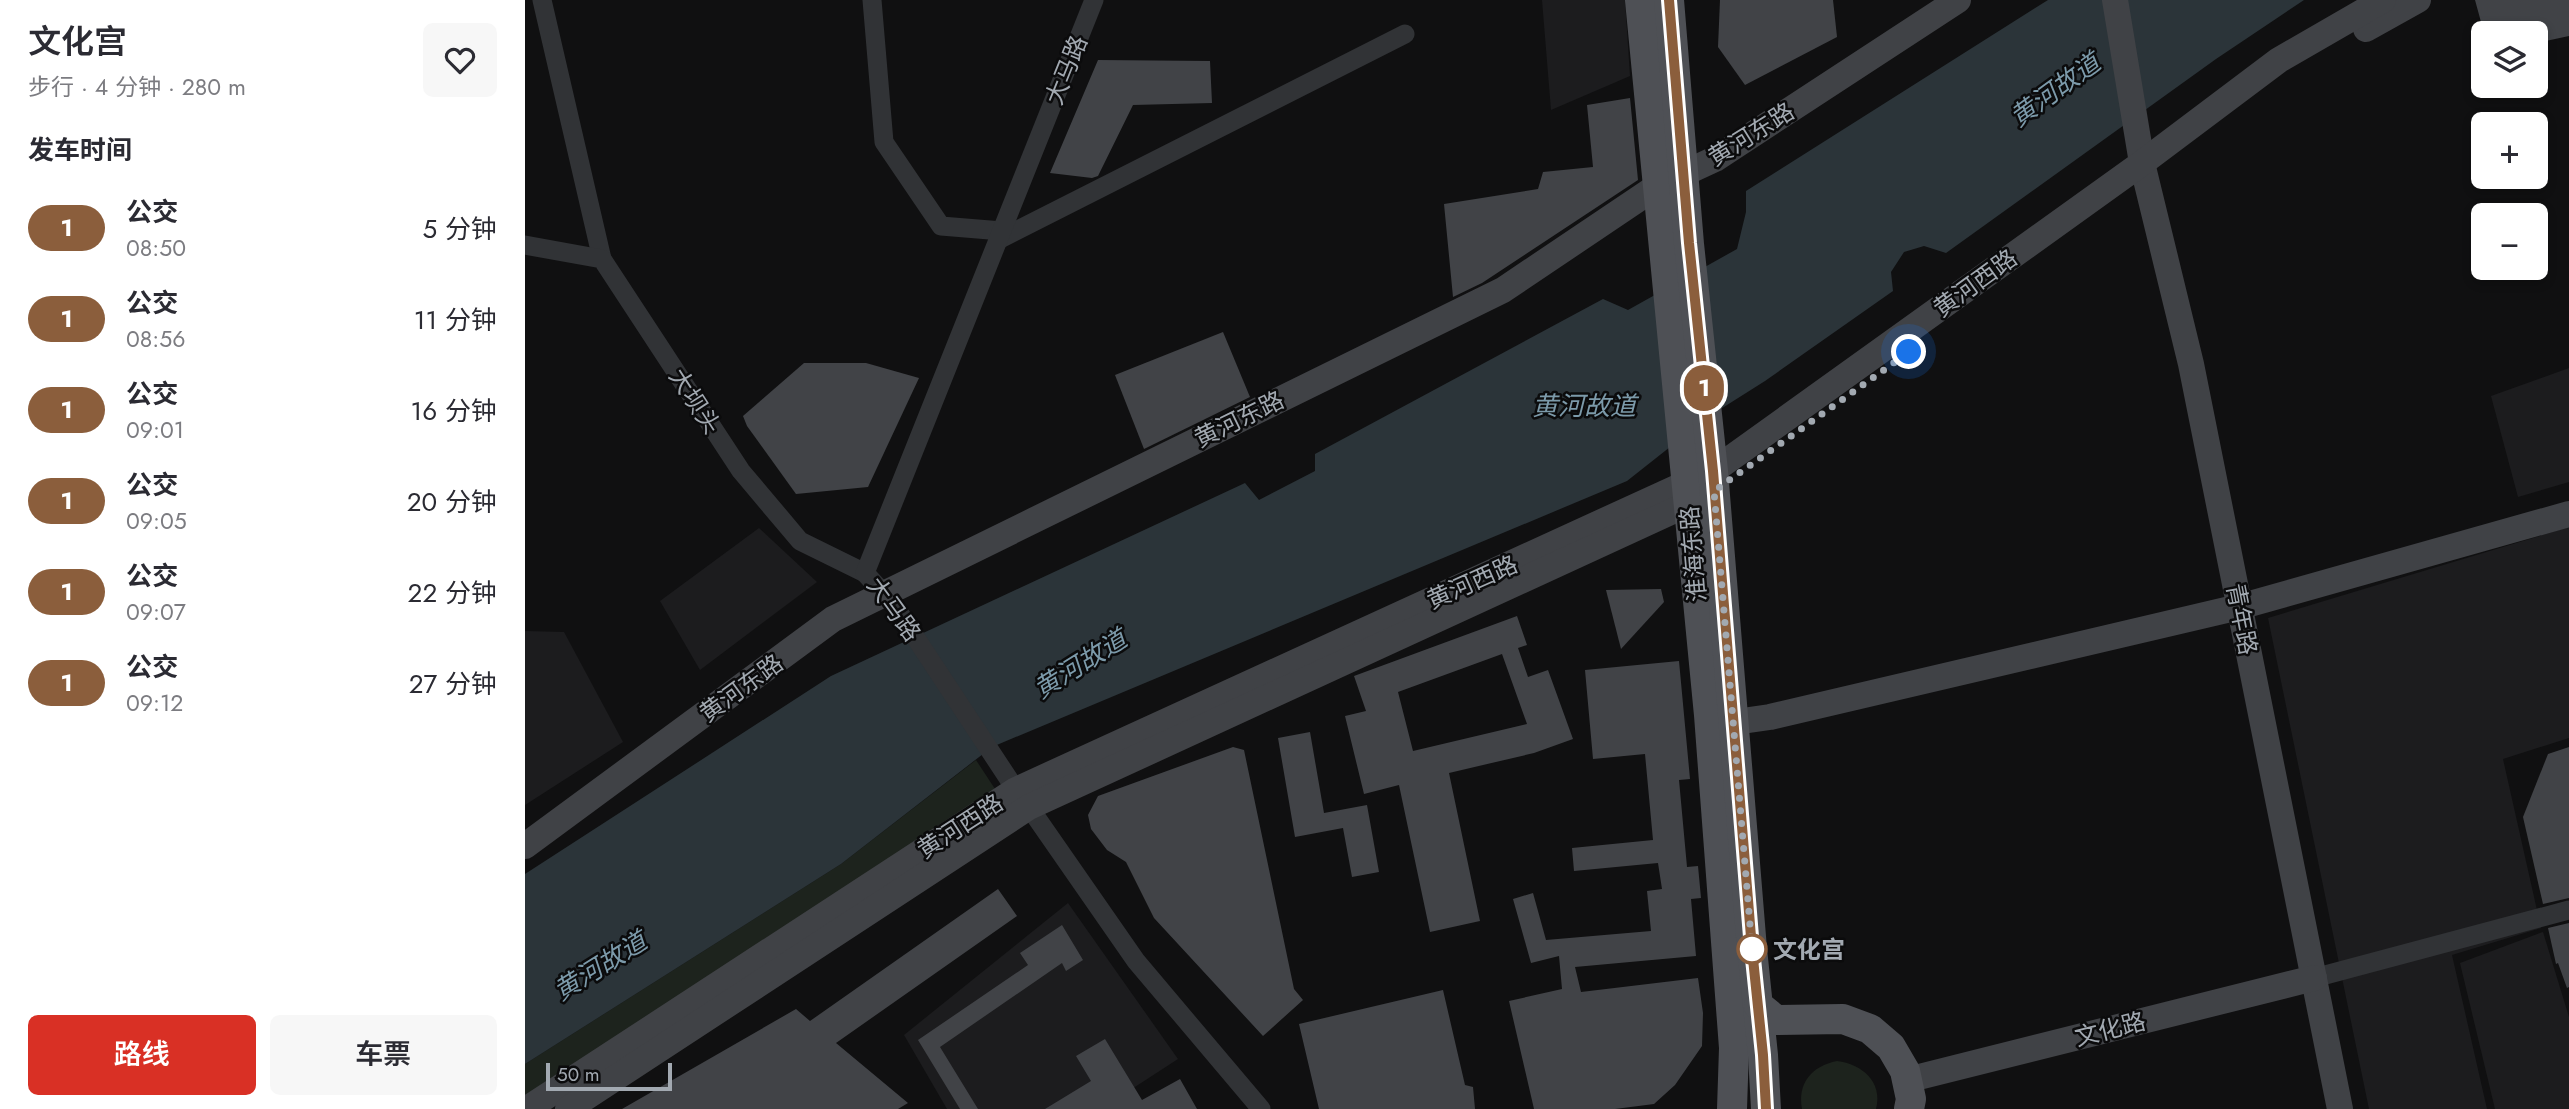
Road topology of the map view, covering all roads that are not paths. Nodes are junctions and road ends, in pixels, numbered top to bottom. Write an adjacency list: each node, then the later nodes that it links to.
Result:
1 (542, 0): 15 (street)
2 (872, 0): 13 (street)
3 (1094, 0): 13 (street, 大马路)
4 (1640, 0): 12 (main road, 淮海东路)
5 (1669, 0): 12 (main road, 淮海东路)
6 (1958, 0): 12 (street, 黄河东路)
7 (2115, 0): 11 (street, 青年路)
8 (2383, 0): 11 (street, 黄河西路)
9 (2418, 0): 11 (street, 黄河西路)
10 (1405, 34): 13 (street)
11 (2144, 172): 16 (street, 黄河西路); 20 (street, 青年路)
12 (1672, 179): 16 (main road, 淮海东路); 19 (street, 黄河东路)
13 (1000, 235): 18 (street, 大马路)
14 (525, 245): 15 (street)
15 (602, 259): 18 (street, 大坝头)
16 (1701, 488): 21 (main road, 淮海东路); 22 (street, 黄河西路); 31 (main road, 淮海东路)
17 (2569, 514): 20 (street)
18 (865, 572): 19 (street, 大马路)
19 (888, 600): 22 (street, 大马路); 23 (street, 黄河东路)
20 (2239, 607): 21 (street); 25 (street, 青年路)
21 (1734, 722): 26 (main road, 淮海东路)
22 (1018, 793): 28 (street, 黄河西路); 29 (street, 黄河西路); 30 (street, 大马路)
23 (525, 846)
24 (2569, 910): 25 (street)
25 (2314, 978): 27 (street, 文化路); 33 (street, 青年路)
26 (1759, 1006): 27 (main road); 32 (main road, 淮海东路)
27 (1908, 1095)
28 (527, 1109)
29 (568, 1109)
30 (1261, 1109)
31 (1733, 1109)
32 (1766, 1109)
33 (2340, 1109)

